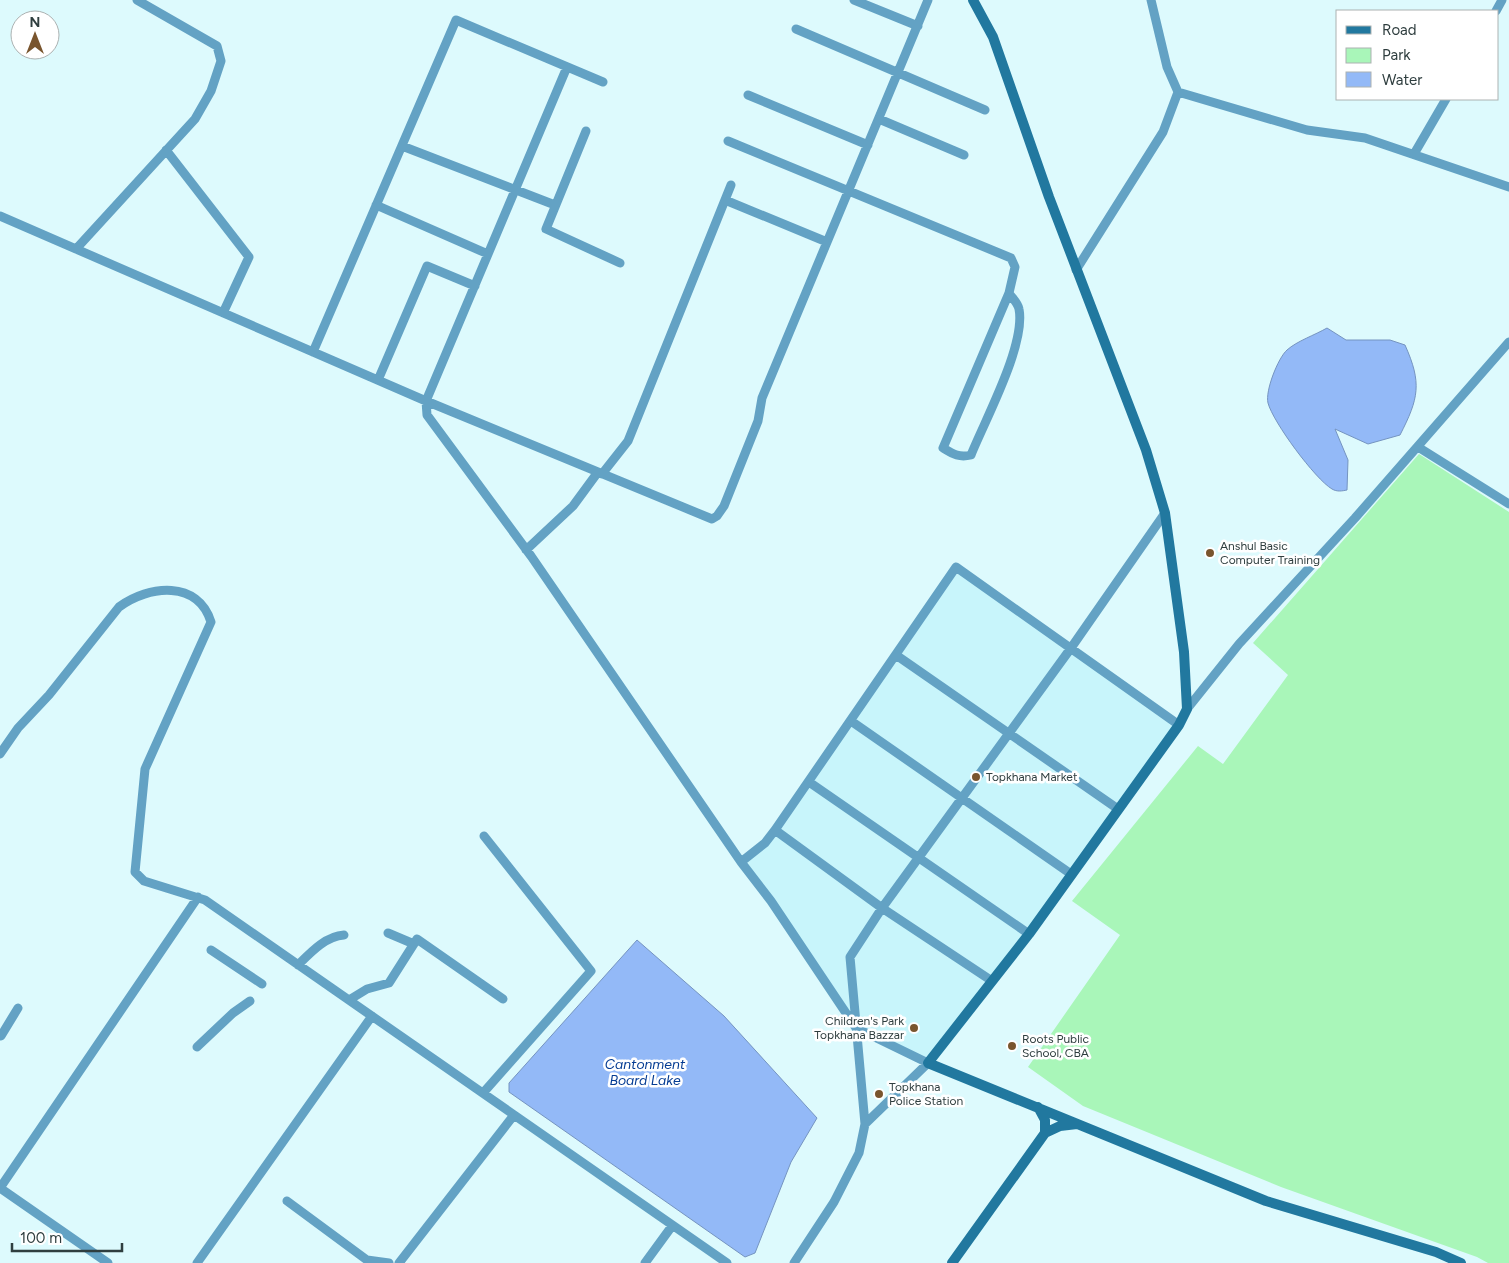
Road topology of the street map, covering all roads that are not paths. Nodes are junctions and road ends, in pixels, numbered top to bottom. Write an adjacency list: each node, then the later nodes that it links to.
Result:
1 (137, 0): 20 (street)
2 (854, 0): 6 (street)
3 (928, 0): 6 (street)
4 (973, 0): 35 (street)
5 (1150, 0): 11 (street)
6 (918, 26): 9 (street)
7 (796, 29): 9 (street)
8 (567, 67): 10 (street); 19 (street); 25 (street)
9 (898, 73): 14 (street); 15 (street)
10 (603, 82)
11 (1178, 92): 21 (street); 35 (street)
12 (748, 95): 18 (street)
13 (1445, 100): 21 (street)
14 (985, 110)
15 (879, 119): 18 (street); 22 (street)
16 (586, 131): 29 (street)
17 (728, 141): 26 (street)
18 (868, 145): 26 (street)
19 (402, 146): 25 (street); 28 (street)
20 (166, 150): 32 (street); 38 (street)
21 (1414, 154): 24 (street)
22 (964, 155)
23 (731, 186): 27 (street)
24 (1509, 187)
25 (515, 190): 29 (street); 33 (street)
26 (849, 191): 31 (street); 37 (street)
27 (725, 200): 31 (street); 44 (street)
28 (376, 205): 33 (street); 40 (street)
29 (555, 205): 34 (street)
30 (0, 216): 32 (street)
31 (827, 242): 44 (street)
32 (76, 249): 38 (street)
33 (488, 254): 36 (street)
34 (620, 263)
35 (1076, 270): 46 (street)
36 (475, 286): 41 (street); 42 (street)
37 (1009, 293): 37 (street)
38 (223, 313): 40 (street)
39 (1509, 342): 43 (street)
40 (313, 352): 41 (street)
41 (378, 380): 42 (street)
42 (426, 401): 44 (street); 47 (street)
43 (1418, 447): 45 (street); 50 (street)
44 (600, 473): 47 (street)
45 (1509, 504)
46 (1165, 514): 48 (street); 50 (street)
47 (526, 550): 61 (street)
48 (1070, 648): 49 (street); 52 (street); 53 (street)
49 (896, 655): 51 (street); 53 (street)
50 (1187, 709): 52 (street)
51 (850, 721): 55 (street); 56 (street)
52 (1179, 725): 57 (street)
53 (1008, 734): 56 (street); 57 (street)
54 (0, 754): 63 (street)
55 (809, 782): 58 (street); 60 (street)
56 (962, 798): 60 (street); 62 (street)
57 (1118, 809): 62 (street)
58 (776, 830): 61 (street); 64 (street)
59 (484, 836): 82 (street)
60 (919, 858): 64 (street); 66 (street)
61 (741, 862): 78 (street)
62 (1071, 874): 66 (street)
63 (198, 898): 70 (street); 90 (street)
64 (882, 908): 71 (street); 78 (street)
65 (388, 934): 68 (street)
66 (1029, 934): 71 (street)
67 (344, 935): 70 (street)
68 (414, 944): 73 (street); 74 (street)
69 (211, 950): 72 (street)
70 (298, 965): 74 (street)
71 (992, 981): 81 (street)
72 (262, 984)
73 (503, 999)
74 (349, 1000): 77 (street)
75 (250, 1001): 80 (street)
76 (18, 1008): 79 (street)
77 (372, 1016): 82 (street); 91 (street)
78 (856, 1028): 81 (street); 85 (street)
79 (1, 1036)
80 (197, 1047)
81 (928, 1063): 83 (street); 85 (street)
82 (483, 1093): 84 (street)
83 (1038, 1107): 86 (street); 87 (street)
84 (514, 1115): 89 (street); 93 (street)
85 (865, 1124): 96 (street)
86 (1079, 1124): 87 (street); 98 (street)
87 (1045, 1134): 97 (street)
88 (287, 1201): 92 (street)
89 (672, 1226): 94 (street); 95 (street)
90 (108, 1263)
91 (197, 1263)
92 (389, 1263)
93 (399, 1263)
94 (645, 1263)
95 (727, 1263)
96 (794, 1263)
97 (952, 1263)
98 (1461, 1263)

